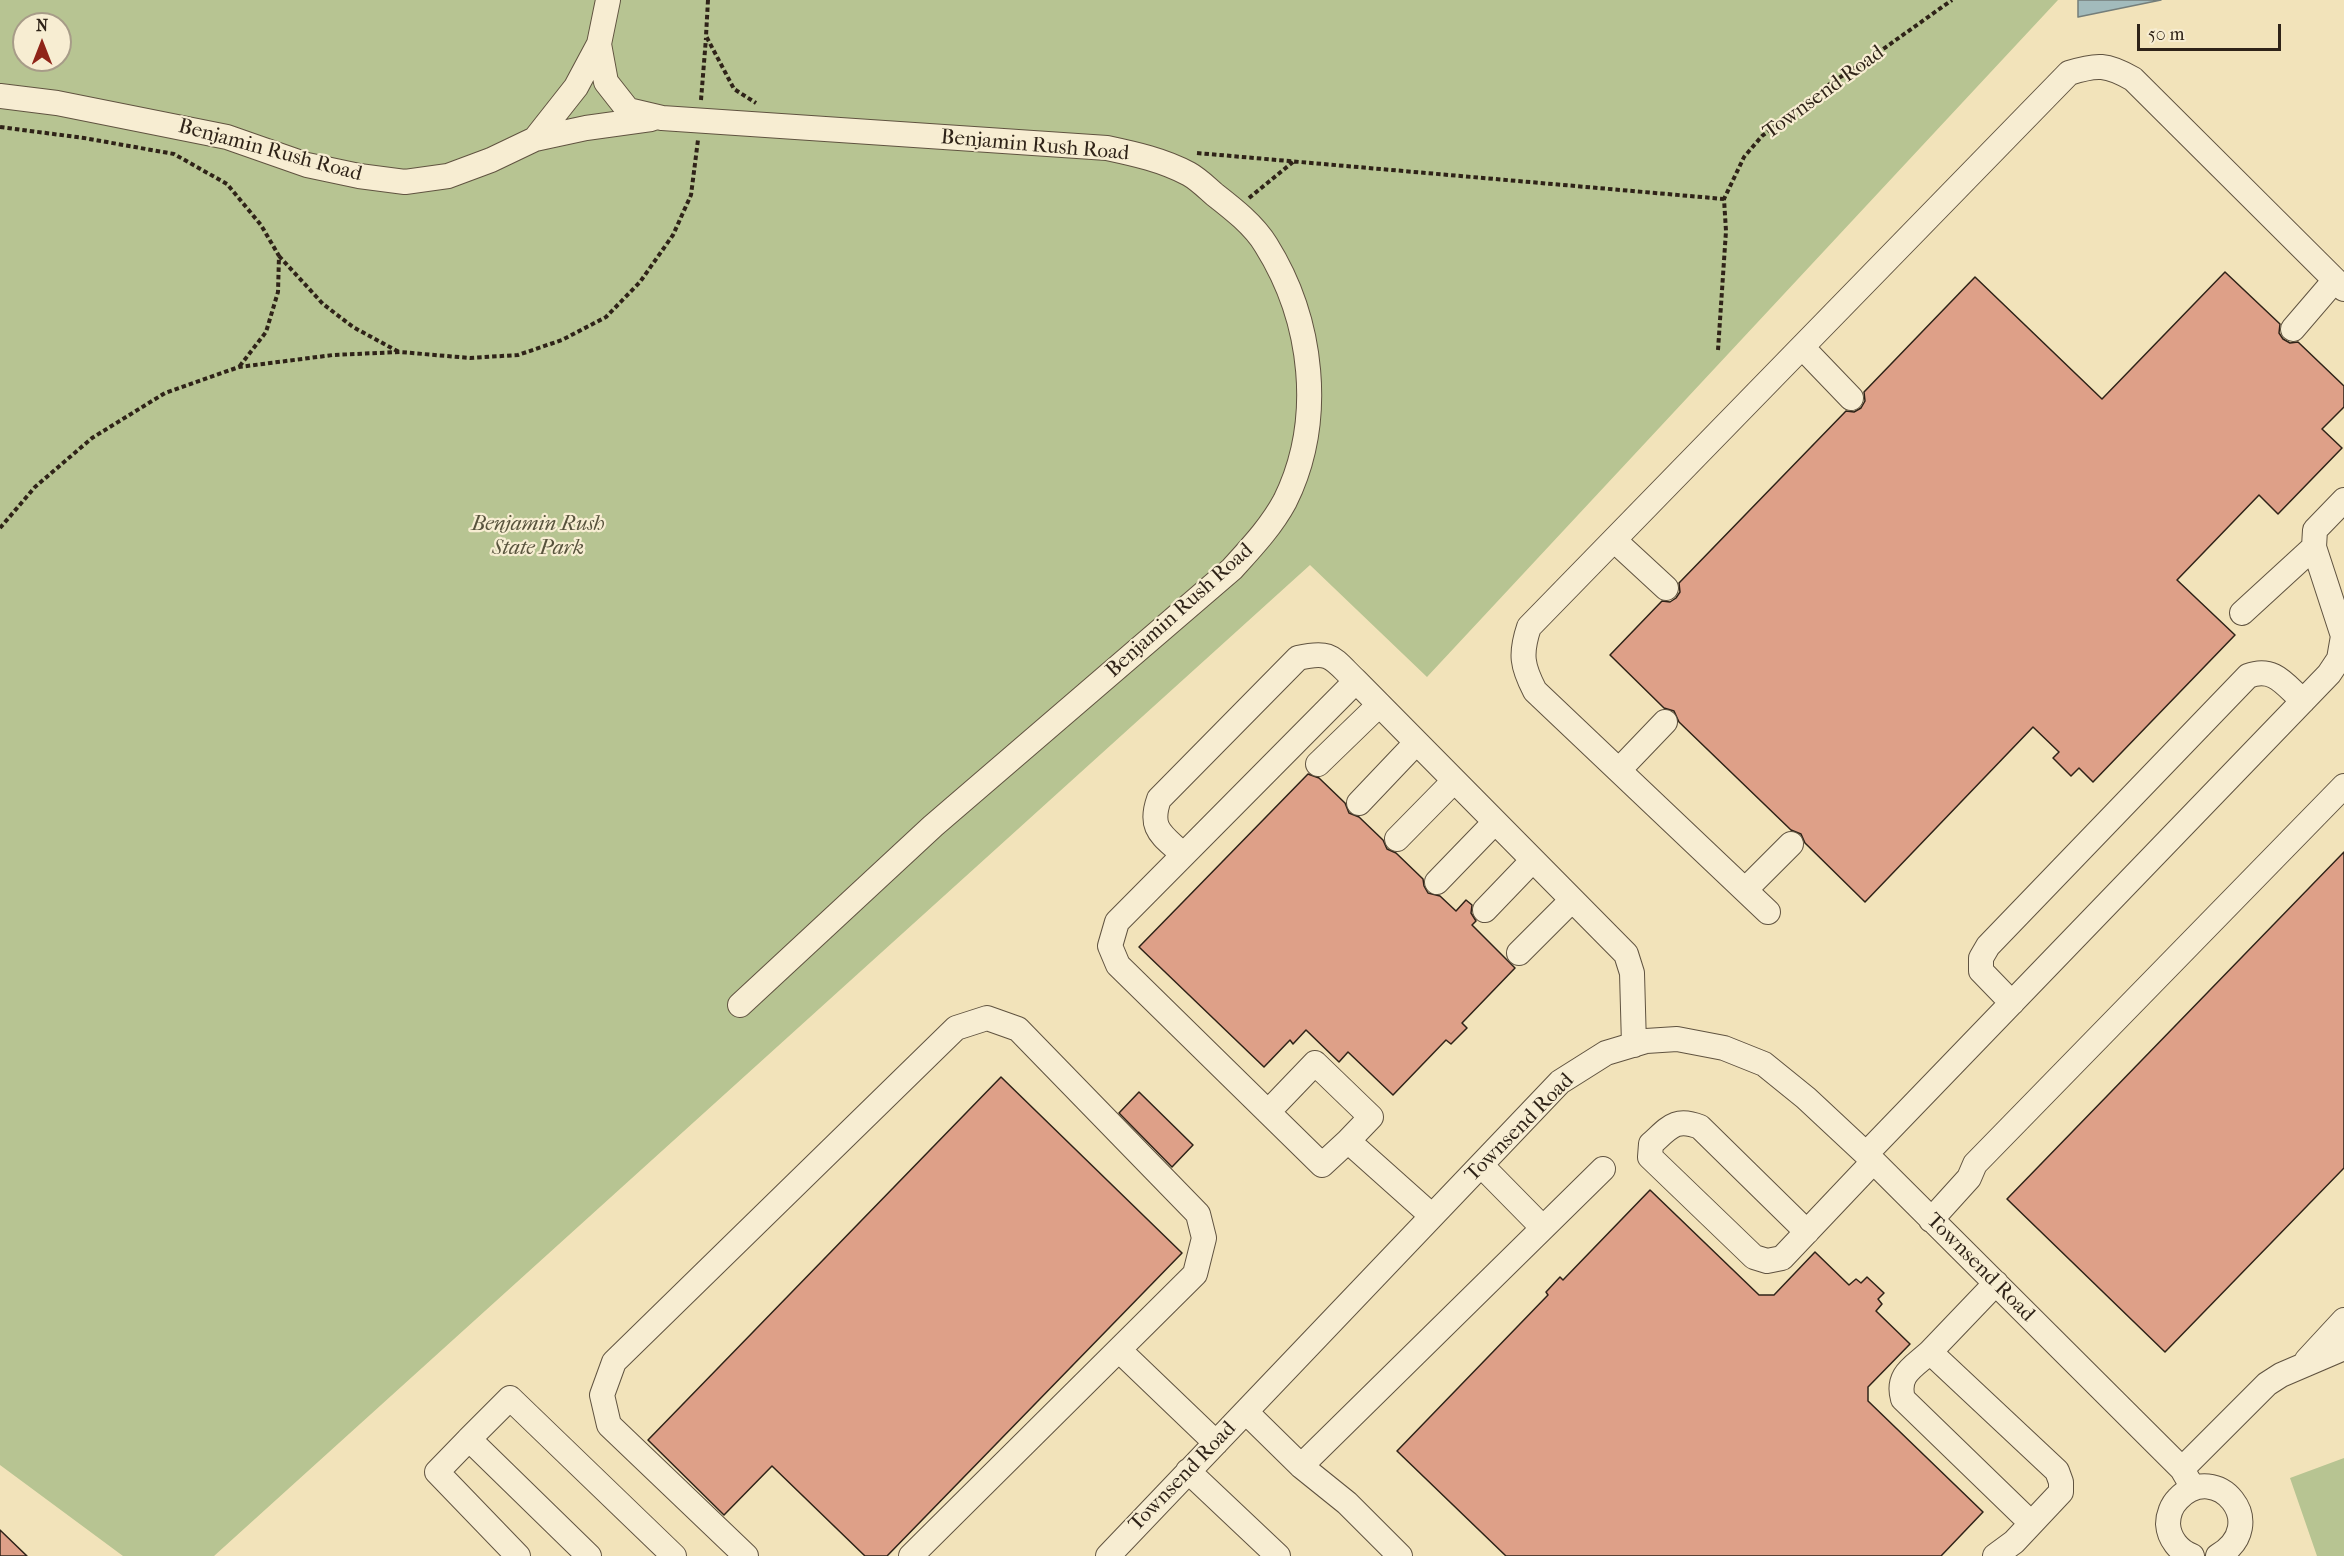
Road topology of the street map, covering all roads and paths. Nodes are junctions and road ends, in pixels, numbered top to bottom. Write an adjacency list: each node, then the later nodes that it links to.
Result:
1 (608, 0): 5 (street, Benjamin Rush Road)
2 (708, 0): 4 (path)
3 (1952, 0): 15 (path, Townsend Road)
4 (706, 36): 7 (path); 8 (path)
5 (599, 44): 9 (street, Benjamin Rush Road); 12 (street, Benjamin Rush Road)
6 (0, 96): 12 (street, Benjamin Rush Road)
7 (760, 106)
8 (700, 111)
9 (662, 118): 12 (street, Benjamin Rush Road); 16 (street, Benjamin Rush Road)
10 (0, 127): 17 (path)
11 (698, 138): 22 (path)
12 (535, 139)
13 (1186, 151): 14 (path)
14 (1293, 162): 15 (path); 16 (path)
15 (1724, 199): 21 (path, Townsend Road)
16 (1235, 210): 55 (street, Benjamin Rush Road)
17 (279, 256): 22 (path); 23 (path)
18 (2340, 284): 19 (street); 20 (street)
19 (2293, 329)
20 (1802, 347): 24 (street); 27 (street)
21 (1718, 350)
22 (400, 352): 23 (path)
23 (239, 367): 26 (path)
24 (1851, 398)
25 (2344, 500): 28 (street)
26 (0, 528)
27 (1614, 540): 29 (street); 37 (street)
28 (2314, 547): 30 (street); 32 (street)
29 (1666, 588)
30 (2242, 613)
31 (1356, 681): 33 (street); 45 (street); 45 (street)
32 (2303, 701): 54 (street); 54 (street)
33 (1380, 705): 35 (street); 36 (street)
34 (1665, 722): 37 (street)
35 (1416, 743): 38 (street); 40 (street)
36 (1318, 764)
37 (1619, 770): 48 (street)
38 (1454, 781): 42 (street); 43 (street)
39 (2344, 786): 52 (street)
40 (1359, 803)
41 (2344, 803): 52 (street)
42 (1495, 822): 46 (street); 47 (street)
43 (1397, 839)
44 (1791, 844): 48 (street)
45 (1183, 855): 57 (street)
46 (1533, 860): 49 (street); 50 (street)
47 (1437, 882)
48 (1745, 890): 51 (street)
49 (1572, 900): 53 (street); 56 (street)
50 (1485, 910)
51 (1768, 912)
52 (2220, 921): 63 (street)
53 (1519, 953)
54 (2012, 1003): 59 (street)
55 (740, 1005)
56 (1634, 1045): 59 (street, Townsend Road); 60 (street, Townsend Road)
57 (1268, 1112): 58 (street); 58 (street)
58 (1348, 1141): 62 (street)
59 (1869, 1158): 63 (street, Townsend Road); 65 (street)
60 (1481, 1165): 62 (street, Townsend Road); 64 (street)
61 (1603, 1169): 64 (street)
62 (1432, 1216): 72 (street, Townsend Road)
63 (1931, 1220): 66 (street, Townsend Road)
64 (1543, 1228): 75 (street)
65 (1807, 1232): 65 (street)
66 (1995, 1283): 70 (street); 77 (street, Townsend Road)
67 (2344, 1320): 71 (street)
68 (2344, 1348): 71 (street)
69 (1119, 1350): 74 (street); 82 (street); 83 (street)
70 (1930, 1352): 78 (street); 78 (street)
71 (2303, 1365): 77 (street)
72 (1246, 1412): 74 (street, Townsend Road); 75 (street)
73 (469, 1439): 79 (street); 80 (street); 81 (street)
74 (1215, 1443): 76 (street, Townsend Road)
75 (1301, 1466): 86 (street)
76 (1188, 1472): 84 (street, Townsend Road); 85 (street)
77 (2187, 1479): 88 (street); 89 (street)
78 (2031, 1523): 87 (street)
79 (518, 1556)
80 (590, 1556)
81 (674, 1556)
82 (746, 1556)
83 (911, 1556)
84 (1108, 1556)
85 (1278, 1556)
86 (1400, 1556)
87 (1995, 1556)
88 (2192, 1556)
89 (2218, 1556)

